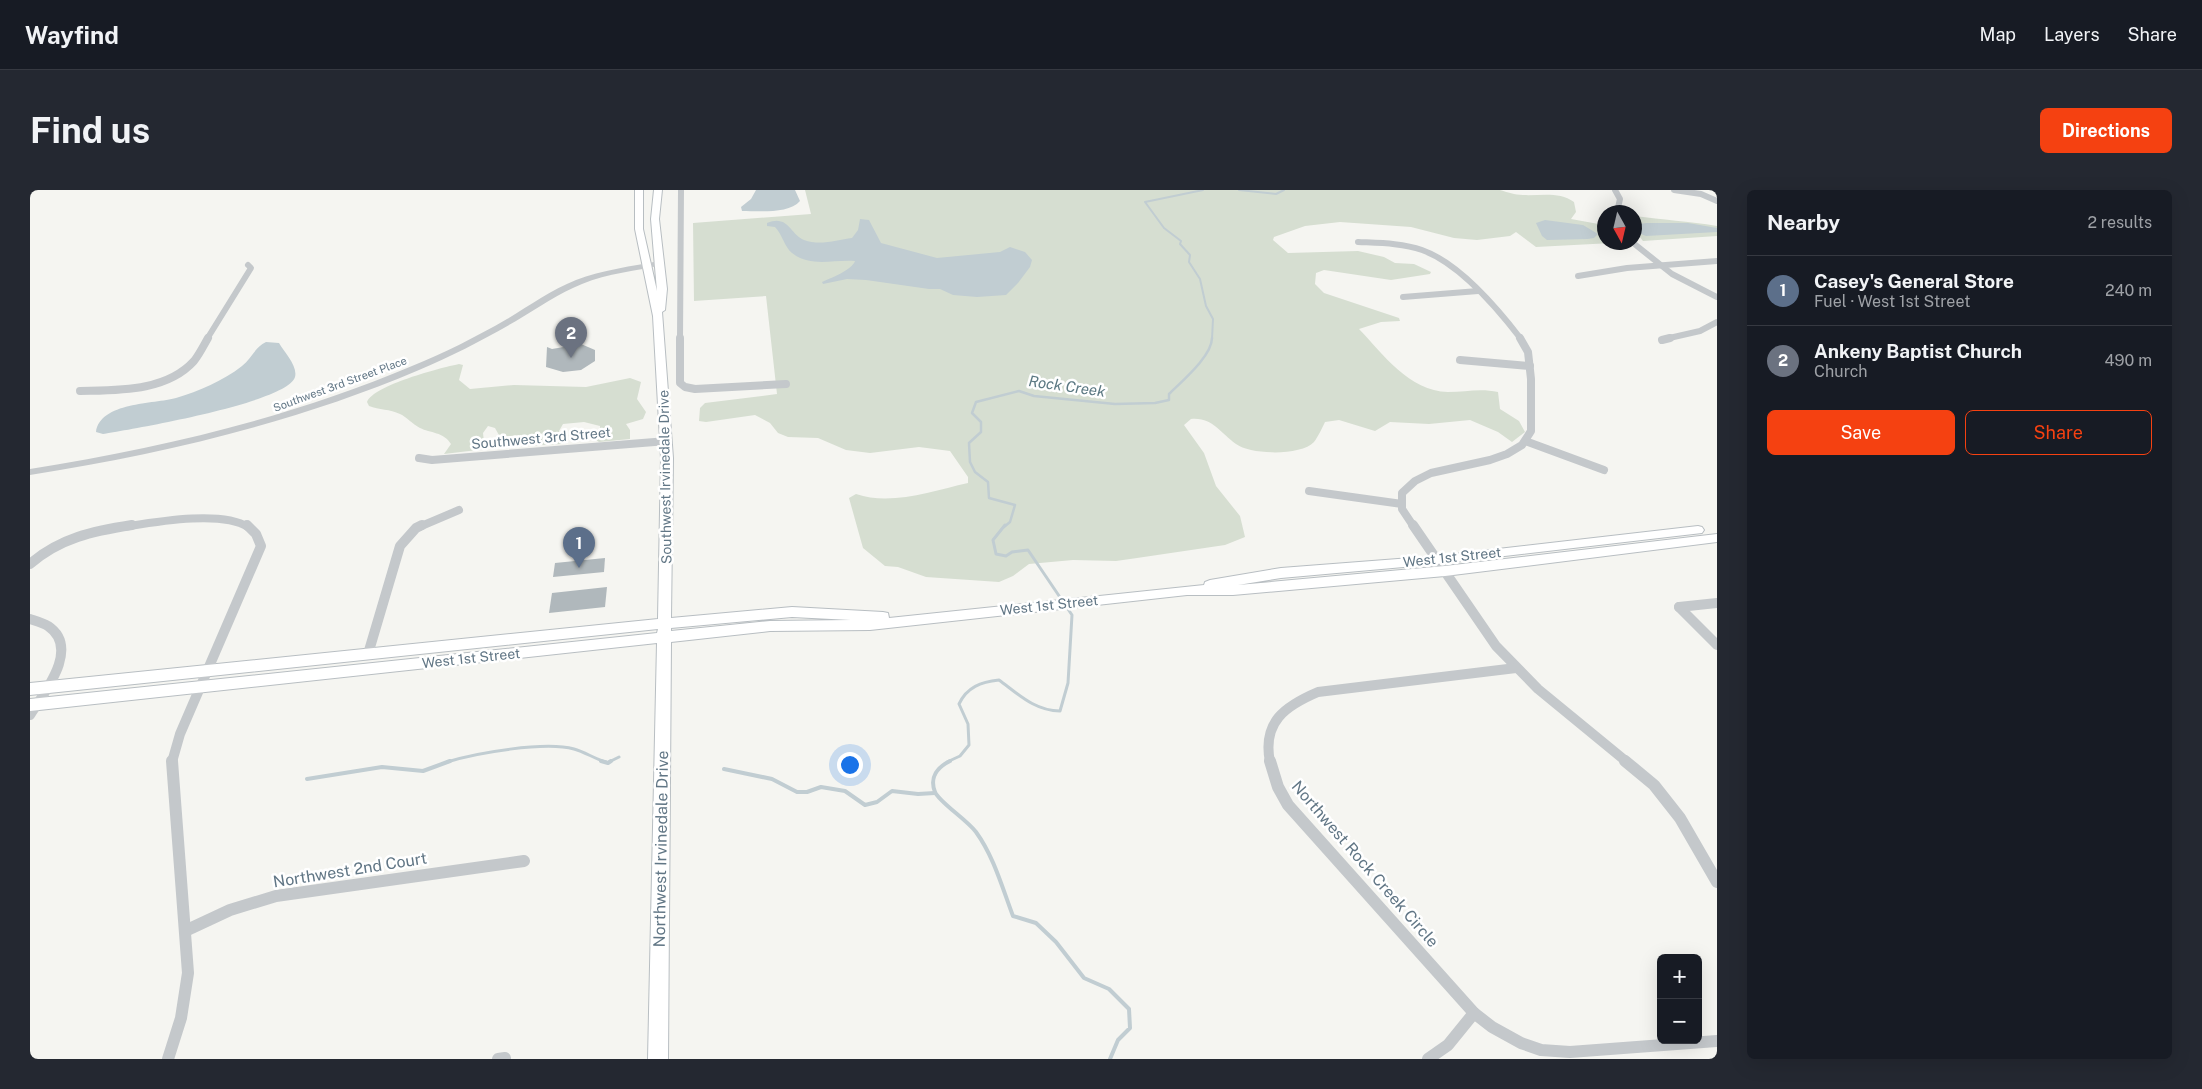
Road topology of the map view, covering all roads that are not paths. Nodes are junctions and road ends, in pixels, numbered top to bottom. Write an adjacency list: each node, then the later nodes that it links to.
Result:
1 (639, 190): 13 (main road, Southwest Irvinedale Drive)
2 (658, 190): 11 (main road, Southwest Irvinedale Drive)
3 (681, 190): 24 (street, Southwest Irvinedale Drive)
4 (1615, 190): 7 (street)
5 (1674, 190): 6 (street)
6 (1717, 201)
7 (1619, 205)
8 (1358, 242): 16 (street)
9 (1641, 250): 14 (street)
10 (1717, 261): 14 (street)
11 (660, 263): 13 (street, Southwest 3rd Street Place); 19 (main road, Southwest Irvinedale Drive)
12 (248, 265): 25 (street)
13 (648, 265): 19 (main road, Southwest Irvinedale Drive); 30 (street, Southwest 3rd Street Place)
14 (1660, 266): 15 (street); 18 (street)
15 (1578, 276)
16 (1478, 291): 17 (street); 23 (street)
17 (1403, 297)
18 (1717, 297)
19 (658, 316): 26 (main road, Southwest Irvinedale Drive)
20 (1717, 322): 21 (street)
21 (1662, 340)
22 (1460, 360): 23 (street)
23 (1530, 366): 27 (street)
24 (786, 384)
25 (80, 391)
26 (666, 441): 28 (street, Southwest 3rd Street); 40 (main road, Southwest Irvinedale Drive)
27 (1528, 442): 29 (street); 32 (street)
28 (419, 458)
29 (1604, 470)
30 (30, 472)
31 (1309, 491): 32 (street)
32 (1402, 504): 37 (street)
33 (459, 510): 42 (street)
34 (1717, 528): 37 (main road, West 1st Street)
35 (1717, 538): 37 (main road, West 1st Street)
36 (30, 564): 44 (street)
37 (1441, 566): 40 (main road, West 1st Street); 43 (street)
38 (1717, 603): 41 (street)
39 (30, 619): 46 (street)
40 (665, 630): 42 (main road, West 1st Street); 45 (main road, West 1st Street); 55 (main road, Northwest Irvinedale Drive)
41 (1717, 644)
42 (368, 654): 44 (main road, West 1st Street)
43 (1516, 668): 50 (street); 52 (street, Northwest Rock Creek Circle)
44 (208, 670): 45 (street); 46 (main road, West 1st Street)
45 (201, 686): 48 (main road, West 1st Street); 51 (street)
46 (46, 687): 47 (main road, West 1st Street); 48 (street)
47 (30, 689)
48 (32, 708)
49 (524, 861): 51 (street, Northwest 2nd Court)
50 (1717, 882)
51 (185, 931): 54 (street)
52 (1474, 1013): 53 (street, Northwest Rock Creek Circle); 56 (street)
53 (1717, 1040)
54 (168, 1059)
55 (658, 1059)
56 (1428, 1059)

